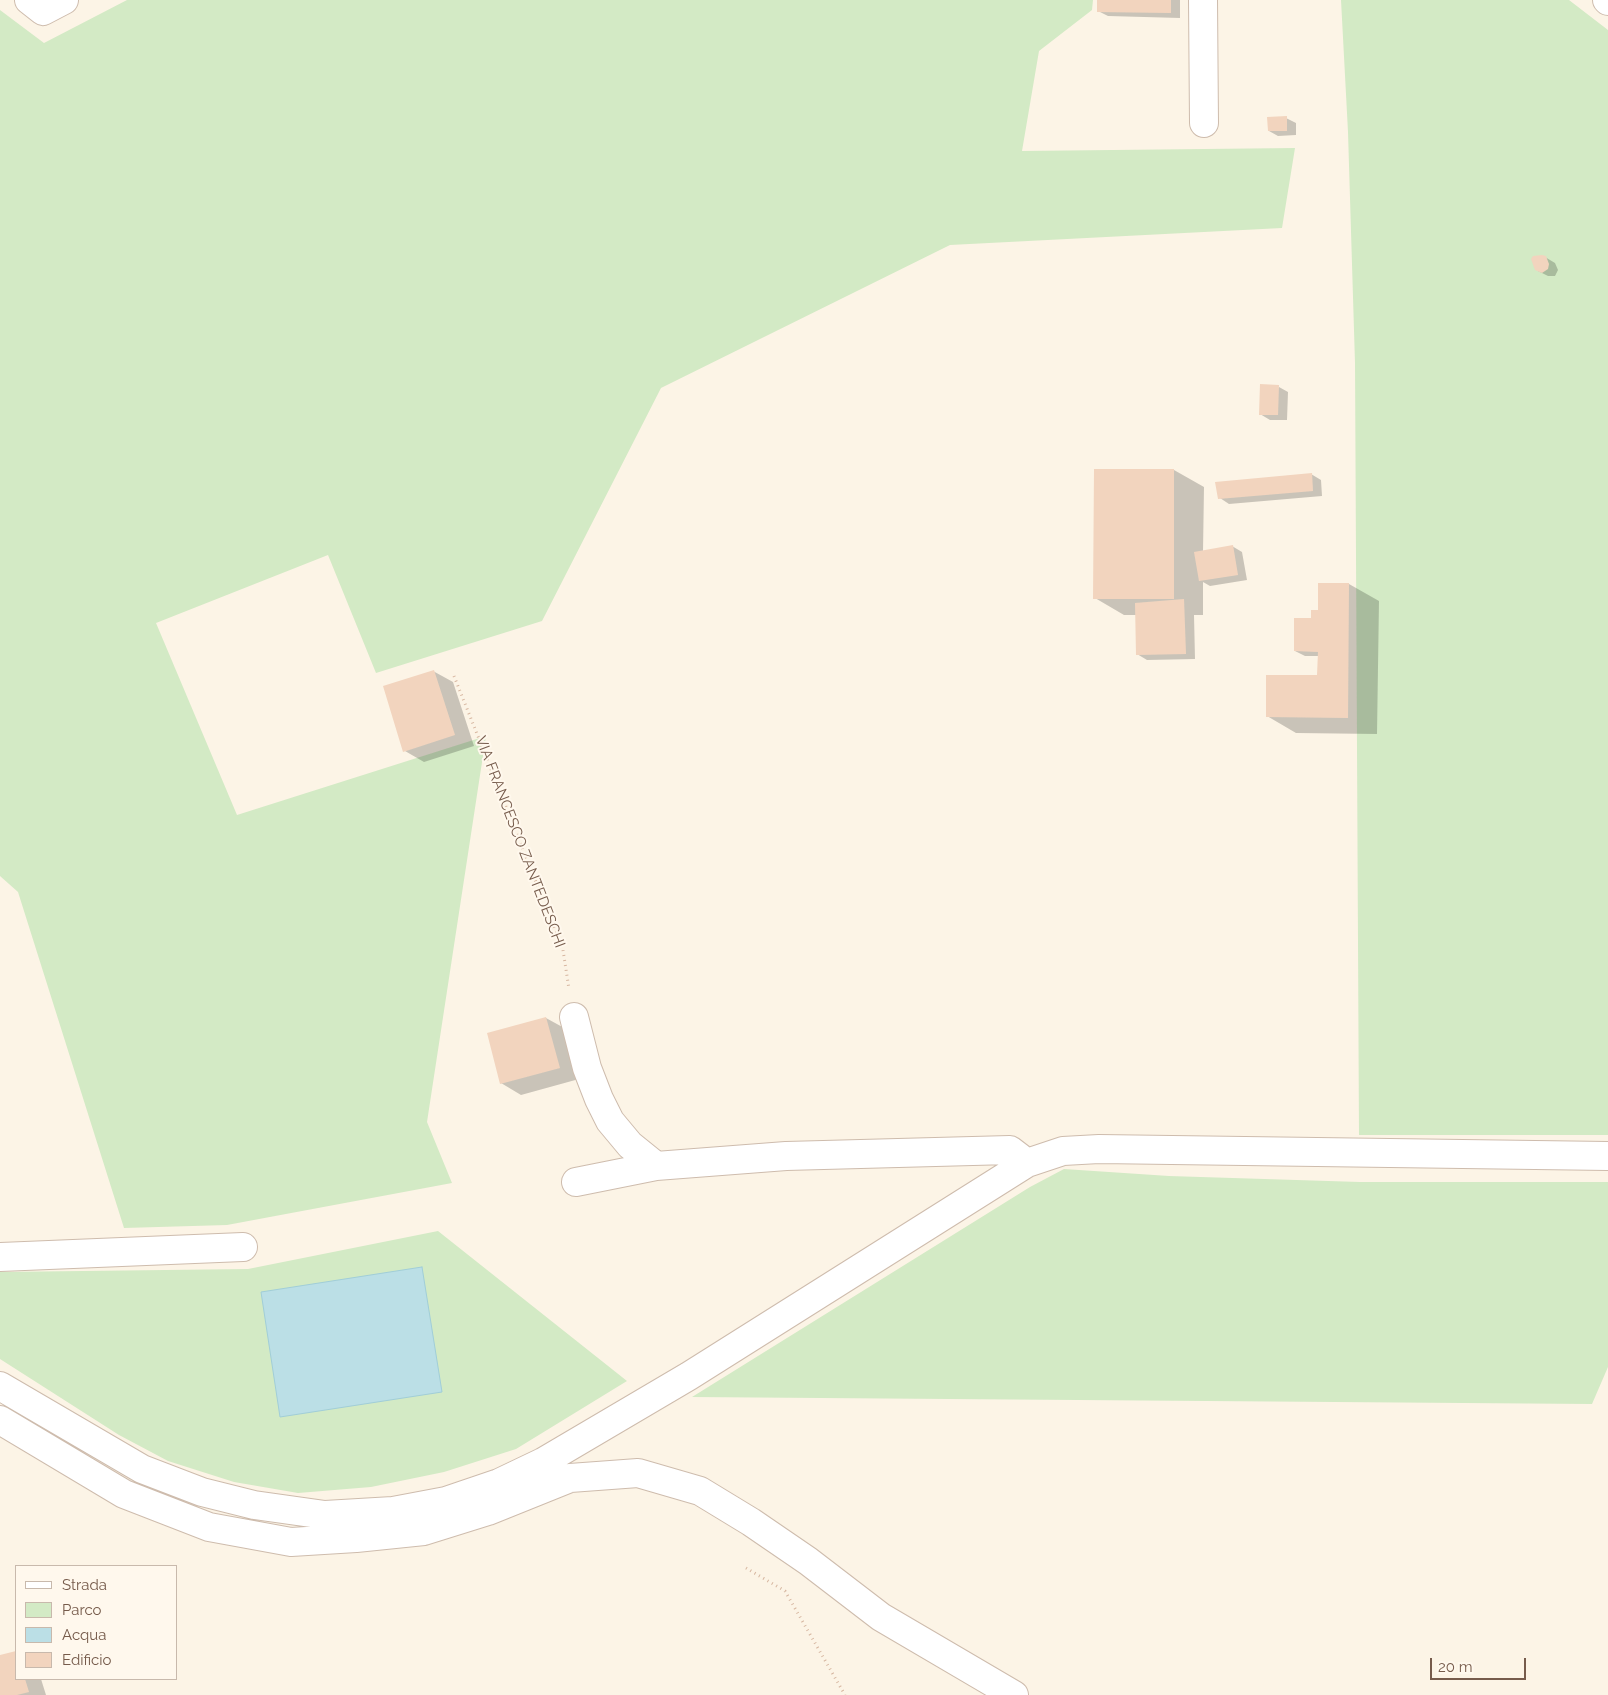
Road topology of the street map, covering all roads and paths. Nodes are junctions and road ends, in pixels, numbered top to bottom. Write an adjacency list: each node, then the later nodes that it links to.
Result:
1 (29, 0): 2 (street)
2 (64, 0)
3 (1203, 0): 4 (street)
4 (1204, 123)
5 (454, 676): 6 (path, VIA FRANCESCO ZANTEDESCHI)
6 (574, 1017): 9 (street)
7 (1608, 1156): 8 (street)
8 (1027, 1163): 9 (street); 13 (street)
9 (656, 1166): 10 (street)
10 (576, 1182)
11 (244, 1247): 12 (street)
12 (0, 1257)
13 (0, 1386)
14 (0, 1420): 17 (street)
15 (746, 1568): 16 (path)
16 (845, 1695)
17 (1014, 1695)

